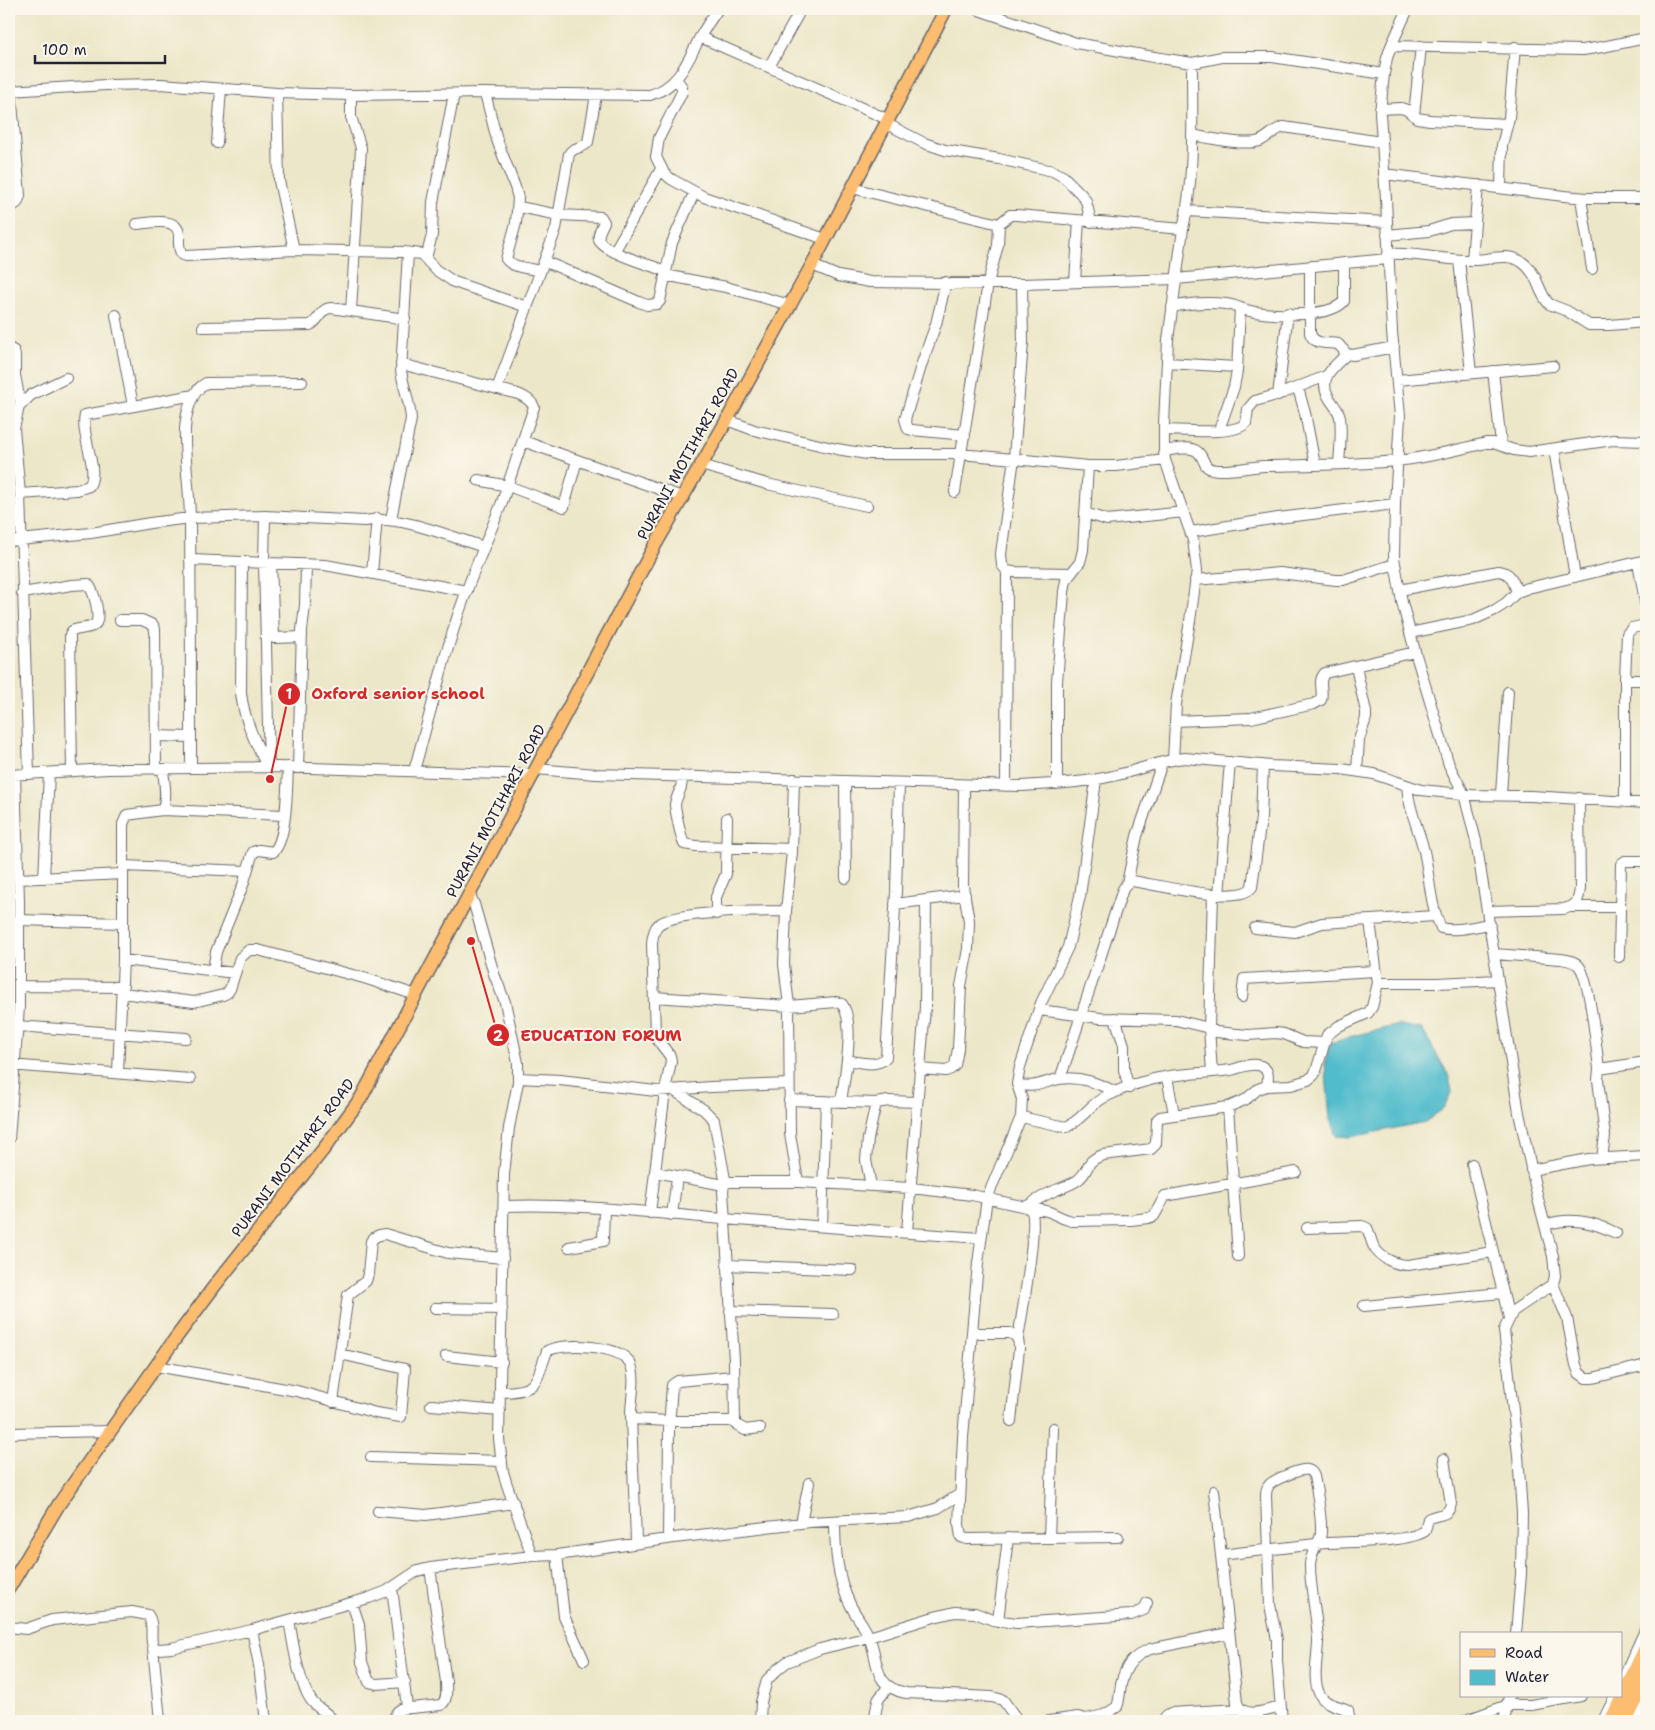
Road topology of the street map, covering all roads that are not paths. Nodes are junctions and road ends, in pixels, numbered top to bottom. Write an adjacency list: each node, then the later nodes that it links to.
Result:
1 (718, 9): 6 (street)
2 (801, 9): 12 (street)
3 (946, 9): 24 (main road, PURANI MOTIHARI ROAD)
4 (976, 9): 11 (street)
5 (1408, 9): 8 (street)
6 (700, 36): 12 (street); 14 (street)
7 (1646, 38): 10 (street)
8 (1391, 46): 9 (street); 13 (street)
9 (1421, 46): 10 (street); 23 (street)
10 (1515, 47): 25 (street)
11 (1192, 63): 13 (street); 26 (street)
12 (769, 67): 24 (street)
13 (1384, 74): 22 (street)
14 (676, 79): 21 (street); 29 (street)
15 (221, 89): 16 (street); 17 (street); 27 (street)
16 (10, 91): 38 (street)
17 (277, 93): 20 (street); 50 (street)
18 (485, 93): 19 (street); 21 (street); 37 (street)
19 (454, 94): 20 (street); 55 (street)
20 (351, 95): 51 (street)
21 (596, 95): 40 (street)
22 (1380, 109): 23 (street); 28 (street)
23 (1414, 115): 25 (street)
24 (886, 121): 32 (main road, PURANI MOTIHARI ROAD); 42 (street)
25 (1508, 124): 33 (street)
26 (1192, 135): 28 (street); 39 (street)
27 (217, 142)
28 (1381, 142): 30 (street)
29 (661, 169): 34 (street); 52 (street)
30 (1384, 174): 31 (street); 43 (street)
31 (1478, 185): 33 (street); 44 (street)
32 (852, 188): 46 (street); 49 (main road, PURANI MOTIHARI ROAD)
33 (1501, 188): 35 (street)
34 (694, 193): 49 (street); 63 (street)
35 (1582, 198): 36 (street); 62 (street)
36 (1646, 198)
37 (519, 207): 40 (street); 60 (street)
38 (9, 208)
39 (1187, 211): 43 (street); 47 (street)
40 (559, 215): 52 (street); 60 (street)
41 (1078, 221): 42 (street); 46 (street); 66 (street)
42 (1092, 222): 47 (street)
43 (1387, 222): 48 (street)
44 (1475, 223): 48 (street); 57 (street)
45 (137, 224): 50 (street)
46 (999, 224): 67 (street)
47 (1183, 229): 64 (street)
48 (1387, 234): 54 (street)
49 (825, 239): 59 (main road, PURANI MOTIHARI ROAD)
50 (294, 250): 51 (street)
51 (354, 251): 53 (street); 73 (street)
52 (614, 252): 63 (street)
53 (408, 253): 55 (street); 77 (street)
54 (1388, 256): 56 (street); 58 (street); 81 (street)
55 (426, 258): 71 (street)
56 (1459, 260): 57 (street); 88 (street)
57 (1472, 260): 78 (street)
58 (1344, 263): 61 (street); 75 (street)
59 (812, 265): 65 (street); 69 (main road, PURANI MOTIHARI ROAD)
60 (542, 266): 63 (street); 71 (street)
61 (1310, 266): 64 (street); 75 (street)
62 (1592, 269)
63 (665, 273): 69 (street)
64 (1176, 279): 66 (street); 70 (street)
65 (946, 282): 67 (street); 102 (street)
66 (1075, 282): 68 (street)
67 (988, 283): 68 (street); 102 (street)
68 (1022, 284): 109 (street)
69 (790, 305): 99 (main road, PURANI MOTIHARI ROAD)
70 (1172, 306): 72 (street); 83 (street)
71 (527, 307): 94 (street)
72 (1240, 308): 74 (street); 86 (street)
73 (351, 311): 77 (street); 79 (street)
74 (1288, 313): 75 (street); 95 (street)
75 (1310, 314): 82 (street)
76 (116, 315): 98 (street)
77 (405, 319): 84 (street)
78 (1646, 322)
79 (203, 327)
80 (9, 348): 97 (street)
81 (1394, 348): 82 (street); 91 (street)
82 (1347, 354): 89 (street)
83 (1167, 363): 86 (street); 100 (street)
84 (401, 364): 94 (street); 128 (street)
85 (1554, 366): 87 (street)
86 (1237, 367): 101 (street)
87 (1493, 371): 88 (street); 105 (street)
88 (1471, 373): 91 (street)
89 (1326, 376): 93 (street); 112 (street)
90 (66, 378): 97 (street)
91 (1397, 380): 111 (street)
92 (302, 382): 96 (street)
93 (1298, 388): 95 (street); 114 (street)
94 (497, 389): 103 (street)
95 (1278, 395): 101 (street)
96 (194, 396): 98 (street); 126 (street)
97 (20, 406): 119 (street)
98 (133, 406): 119 (street)
99 (727, 420): 107 (street); 113 (main road, PURANI MOTIHARI ROAD)
100 (1164, 430): 101 (street); 108 (street)
101 (1219, 430)
102 (965, 435): 107 (street)
103 (523, 441): 110 (street); 117 (street)
104 (1646, 441): 106 (street)
105 (1500, 444): 106 (street); 111 (street)
106 (1554, 449): 142 (street)
107 (961, 454): 109 (street); 118 (street)
108 (1164, 456): 114 (street); 115 (street); 123 (street)
109 (1014, 458): 115 (street); 139 (street)
110 (577, 460): 117 (street); 120 (street)
111 (1398, 460): 112 (street); 121 (street)
112 (1339, 464): 114 (street)
113 (701, 465): 120 (main road, PURANI MOTIHARI ROAD); 122 (street)
114 (1315, 465)
115 (1088, 466): 124 (street)
116 (478, 480): 117 (street)
117 (508, 486): 132 (street)
118 (955, 492)
119 (20, 494): 130 (street)
120 (682, 497): 172 (main road, PURANI MOTIHARI ROAD)
121 (1395, 504): 129 (street); 137 (street)
122 (867, 506)
123 (1184, 512): 124 (street); 129 (street)
124 (1085, 513): 141 (street)
125 (265, 516): 126 (street); 127 (street); 136 (street)
126 (190, 518): 130 (street); 133 (street)
127 (377, 518): 128 (street); 140 (street)
128 (391, 519): 132 (street)
129 (1190, 532): 143 (street)
130 (21, 541): 131 (street); 147 (street)
131 (9, 542)
132 (484, 547): 145 (street)
133 (190, 560): 135 (street); 160 (street)
134 (1642, 561): 142 (street); 148 (street)
135 (242, 562): 136 (street); 165 (street)
136 (268, 563): 138 (street); 152 (street); 165 (street)
137 (1395, 564): 143 (street); 144 (street)
138 (306, 565): 140 (street); 152 (street)
139 (1007, 571): 141 (street); 183 (street)
140 (372, 573): 145 (street)
141 (1070, 573): 181 (street)
142 (1575, 577): 146 (street)
143 (1195, 580): 158 (street)
144 (1400, 590): 146 (street); 151 (street)
145 (467, 591): 170 (street)
146 (1517, 592): 151 (street)
147 (22, 593): 169 (street); 174 (street)
148 (1646, 604)
149 (120, 620): 159 (street)
150 (1646, 625): 155 (street)
151 (1410, 633): 153 (street)
152 (302, 637): 167 (street)
153 (1415, 652): 154 (street); 185 (street)
154 (1356, 666): 158 (street); 171 (street)
155 (1625, 680): 156 (street); 188 (street)
156 (1646, 680)
157 (1508, 692): 186 (street)
158 (1175, 721): 161 (street)
159 (156, 736): 160 (street); 168 (street)
160 (191, 736): 166 (street)
161 (1173, 760): 162 (street); 163 (street)
162 (1230, 762): 164 (street); 202 (street)
163 (1162, 763): 178 (street); 201 (street)
164 (1264, 765): 171 (street); 202 (street)
165 (268, 767): 166 (street); 167 (street)
166 (191, 768): 168 (street)
167 (293, 768): 170 (street); 191 (street)
168 (159, 770): 169 (street); 190 (street)
169 (72, 771): 173 (street)
170 (414, 771): 172 (street)
171 (1357, 771): 184 (street)
172 (534, 772): 176 (street); 203 (main road, PURANI MOTIHARI ROAD)
173 (49, 773): 174 (street); 198 (street)
174 (29, 774): 175 (street)
175 (12, 775): 200 (street)
176 (681, 776): 177 (street); 193 (street)
177 (794, 779): 179 (street); 194 (street)
178 (1096, 780): 181 (street); 233 (street)
179 (845, 781): 180 (street); 199 (street)
180 (899, 783): 182 (street); 206 (street)
181 (1057, 784): 183 (street)
182 (964, 786): 183 (street); 204 (street)
183 (1006, 786)
184 (1407, 786): 185 (street); 212 (street)
185 (1464, 794): 186 (street); 210 (street)
186 (1501, 794): 187 (street)
187 (1579, 798): 188 (street); 207 (street)
188 (1625, 802): 189 (street)
189 (1646, 803)
190 (162, 810): 191 (street); 196 (street)
191 (284, 814): 197 (street)
192 (728, 818): 193 (street)
193 (726, 847): 194 (street); 211 (street)
194 (792, 849): 209 (street)
195 (1646, 861): 208 (street)
196 (123, 870): 197 (street); 198 (street); 215 (street)
197 (247, 871): 221 (street)
198 (44, 878): 200 (street)
199 (846, 878)
200 (18, 879): 214 (street)
201 (1127, 883): 202 (street); 234 (street)
202 (1216, 894): 237 (street)
203 (470, 895): 228 (main road, PURANI MOTIHARI ROAD); 249 (street)
204 (965, 895): 205 (street); 244 (street)
205 (926, 900): 206 (street); 244 (street)
206 (895, 904): 241 (street)
207 (1572, 907): 208 (street); 210 (street)
208 (1619, 907): 219 (street)
209 (786, 911): 211 (street); 231 (street)
210 (1488, 911): 216 (street)
211 (716, 914): 229 (street)
212 (1436, 916): 213 (street); 216 (street)
213 (1370, 920): 217 (street); 222 (street)
214 (15, 923): 215 (street); 226 (street)
215 (123, 923): 220 (street)
216 (1490, 924): 218 (street)
217 (1255, 928)
218 (1494, 954): 224 (street); 245 (street)
219 (1619, 957)
220 (123, 960): 221 (street); 227 (street)
221 (213, 970): 223 (street)
222 (1376, 971): 225 (street); 230 (street)
223 (235, 973): 227 (street); 228 (street)
224 (1498, 980): 225 (street); 271 (street)
225 (1378, 983): 240 (street)
226 (19, 986): 227 (street); 232 (street)
227 (122, 990): 238 (street)
228 (416, 995): 314 (main road, PURANI MOTIHARI ROAD)
229 (654, 997): 231 (street); 256 (street)
230 (1242, 998)
231 (789, 1006): 241 (street); 252 (street)
232 (14, 1007): 236 (street)
233 (1039, 1010): 234 (street); 253 (street)
234 (1080, 1015): 235 (street); 251 (street)
235 (1115, 1018): 237 (street); 255 (street)
236 (17, 1026): 238 (street); 243 (street)
237 (1209, 1028): 240 (street); 247 (street)
238 (120, 1032): 239 (street); 246 (street)
239 (186, 1038)
240 (1324, 1043): 254 (street)
241 (847, 1060): 260 (street)
242 (1646, 1062): 245 (street)
243 (12, 1065): 246 (street); 264 (street)
244 (920, 1069): 261 (street)
245 (1599, 1069): 269 (street)
246 (118, 1072): 250 (street)
247 (1212, 1072): 248 (street); 254 (street)
248 (1167, 1076): 255 (street); 265 (street)
249 (518, 1078): 256 (street); 282 (street)
250 (190, 1079)
251 (1060, 1079): 253 (street); 257 (street)
252 (789, 1084): 256 (street); 258 (street)
253 (1017, 1084): 266 (street)
254 (1267, 1086): 263 (street)
255 (1129, 1088): 257 (street)
256 (669, 1091): 272 (street); 276 (street)
257 (1116, 1092): 266 (street)
258 (790, 1100): 259 (street); 275 (street)
259 (826, 1102): 260 (street); 277 (street)
260 (840, 1102): 262 (street)
261 (917, 1102): 262 (street); 280 (street)
262 (876, 1103): 279 (street)
263 (1228, 1107): 265 (street); 278 (street)
264 (10, 1110): 267 (street)
265 (1174, 1114): 284 (street)
266 (1021, 1117): 281 (street)
267 (9, 1139)
268 (1646, 1156): 269 (street)
269 (1602, 1158): 271 (street)
270 (1472, 1164): 295 (street)
271 (1531, 1170): 288 (street)
272 (655, 1172): 274 (street); 285 (street)
273 (1296, 1172): 278 (street)
274 (676, 1177): 276 (street); 286 (street)
275 (798, 1182): 276 (street); 277 (street)
276 (726, 1184): 287 (street)
277 (823, 1184): 279 (street); 289 (street)
278 (1234, 1184): 284 (street); 296 (street)
279 (871, 1186): 280 (street)
280 (911, 1188): 281 (street); 291 (street)
281 (987, 1198): 284 (street); 293 (street)
282 (504, 1206): 283 (street); 297 (street)
283 (604, 1208): 285 (street); 294 (street)
284 (1029, 1208): 309 (street)
285 (650, 1213): 286 (street)
286 (672, 1215): 287 (street)
287 (724, 1219): 289 (street); 298 (street)
288 (1544, 1225): 292 (street); 300 (street)
289 (822, 1226): 291 (street)
290 (1307, 1228): 295 (street)
291 (907, 1232): 293 (street)
292 (1616, 1233)
293 (981, 1238): 308 (street)
294 (569, 1247)
295 (1493, 1252): 301 (street)
296 (1238, 1256)
297 (503, 1258): 304 (street); 310 (street)
298 (727, 1265): 299 (street); 305 (street)
299 (852, 1270)
300 (1553, 1284): 307 (street); 313 (street)
301 (1502, 1293): 302 (street); 307 (street)
302 (1364, 1306)
303 (435, 1308): 304 (street)
304 (502, 1309): 312 (street)
305 (730, 1311): 306 (street); 315 (street)
306 (833, 1314)
307 (1509, 1318): 358 (street)
308 (972, 1333): 309 (street); 333 (street)
309 (1018, 1339): 322 (street)
310 (340, 1354): 317 (street); 317 (street)
311 (446, 1356): 312 (street)
312 (502, 1362): 316 (street)
313 (1646, 1365)
314 (156, 1366): 317 (street); 326 (main road, PURANI MOTIHARI ROAD)
315 (734, 1376): 321 (street); 323 (street)
316 (501, 1392): 319 (street); 320 (street)
317 (333, 1402)
318 (431, 1405): 319 (street)
319 (500, 1411): 330 (street)
320 (632, 1418): 321 (street); 342 (street)
321 (669, 1421): 323 (street); 341 (street)
322 (1011, 1421)
323 (736, 1423): 324 (street)
324 (760, 1428)
325 (1053, 1428): 340 (street)
326 (111, 1431): 327 (street); 349 (main road, PURANI MOTIHARI ROAD)
327 (9, 1433)
328 (371, 1457): 330 (street)
329 (1444, 1459): 343 (street)
330 (502, 1461): 334 (street)
331 (809, 1483): 337 (street)
332 (1214, 1491): 347 (street)
333 (960, 1494): 336 (street); 339 (street)
334 (514, 1503): 335 (street); 346 (street)
335 (378, 1511)
336 (835, 1521): 337 (street); 360 (street)
337 (800, 1523): 341 (street)
338 (1118, 1537): 340 (street)
339 (1008, 1538): 340 (street); 354 (street)
340 (1049, 1538)
341 (668, 1539): 342 (street)
342 (636, 1543): 345 (street)
343 (1317, 1544): 344 (street); 344 (street); 385 (street)
344 (1268, 1550): 347 (street); 372 (street)
345 (557, 1555): 346 (street); 363 (street)
346 (532, 1556): 348 (street)
347 (1221, 1556): 359 (street)
348 (430, 1568): 350 (street); 371 (street)
349 (9, 1588)
350 (392, 1588): 351 (street); 364 (street)
351 (352, 1603): 353 (street); 364 (street)
352 (1147, 1603): 354 (street)
353 (289, 1620): 357 (street); 377 (street)
354 (998, 1622): 360 (street)
355 (9, 1627): 361 (street)
356 (1646, 1628): 365 (street)
357 (252, 1630): 361 (street); 376 (street)
358 (1516, 1632)
359 (1229, 1633): 373 (street); 374 (street)
360 (869, 1637): 366 (street); 379 (street)
361 (153, 1647): 375 (street)
362 (1646, 1648): 365 (highway)
363 (584, 1660)
364 (405, 1682): 371 (street)
365 (1632, 1683): 389 (highway); 390 (highway)
366 (888, 1687): 380 (street); 381 (street)
367 (1570, 1698): 369 (street)
368 (1614, 1698): 388 (street)
369 (1508, 1700): 386 (street); 387 (street)
370 (1646, 1700): 391 (street)
371 (407, 1707): 378 (street)
372 (1281, 1707): 373 (street); 384 (street)
373 (1239, 1709): 383 (street)
374 (1086, 1720): 382 (street)
375 (160, 1721)
376 (266, 1721)
377 (334, 1721)
378 (395, 1721)
379 (760, 1721)
380 (874, 1721)
381 (1018, 1721)
382 (1049, 1721)
383 (1162, 1721)
384 (1282, 1721)
385 (1350, 1721)
386 (1464, 1721)
387 (1504, 1721)
388 (1603, 1721)
389 (1612, 1721)
390 (1625, 1721)
391 (1637, 1721)

